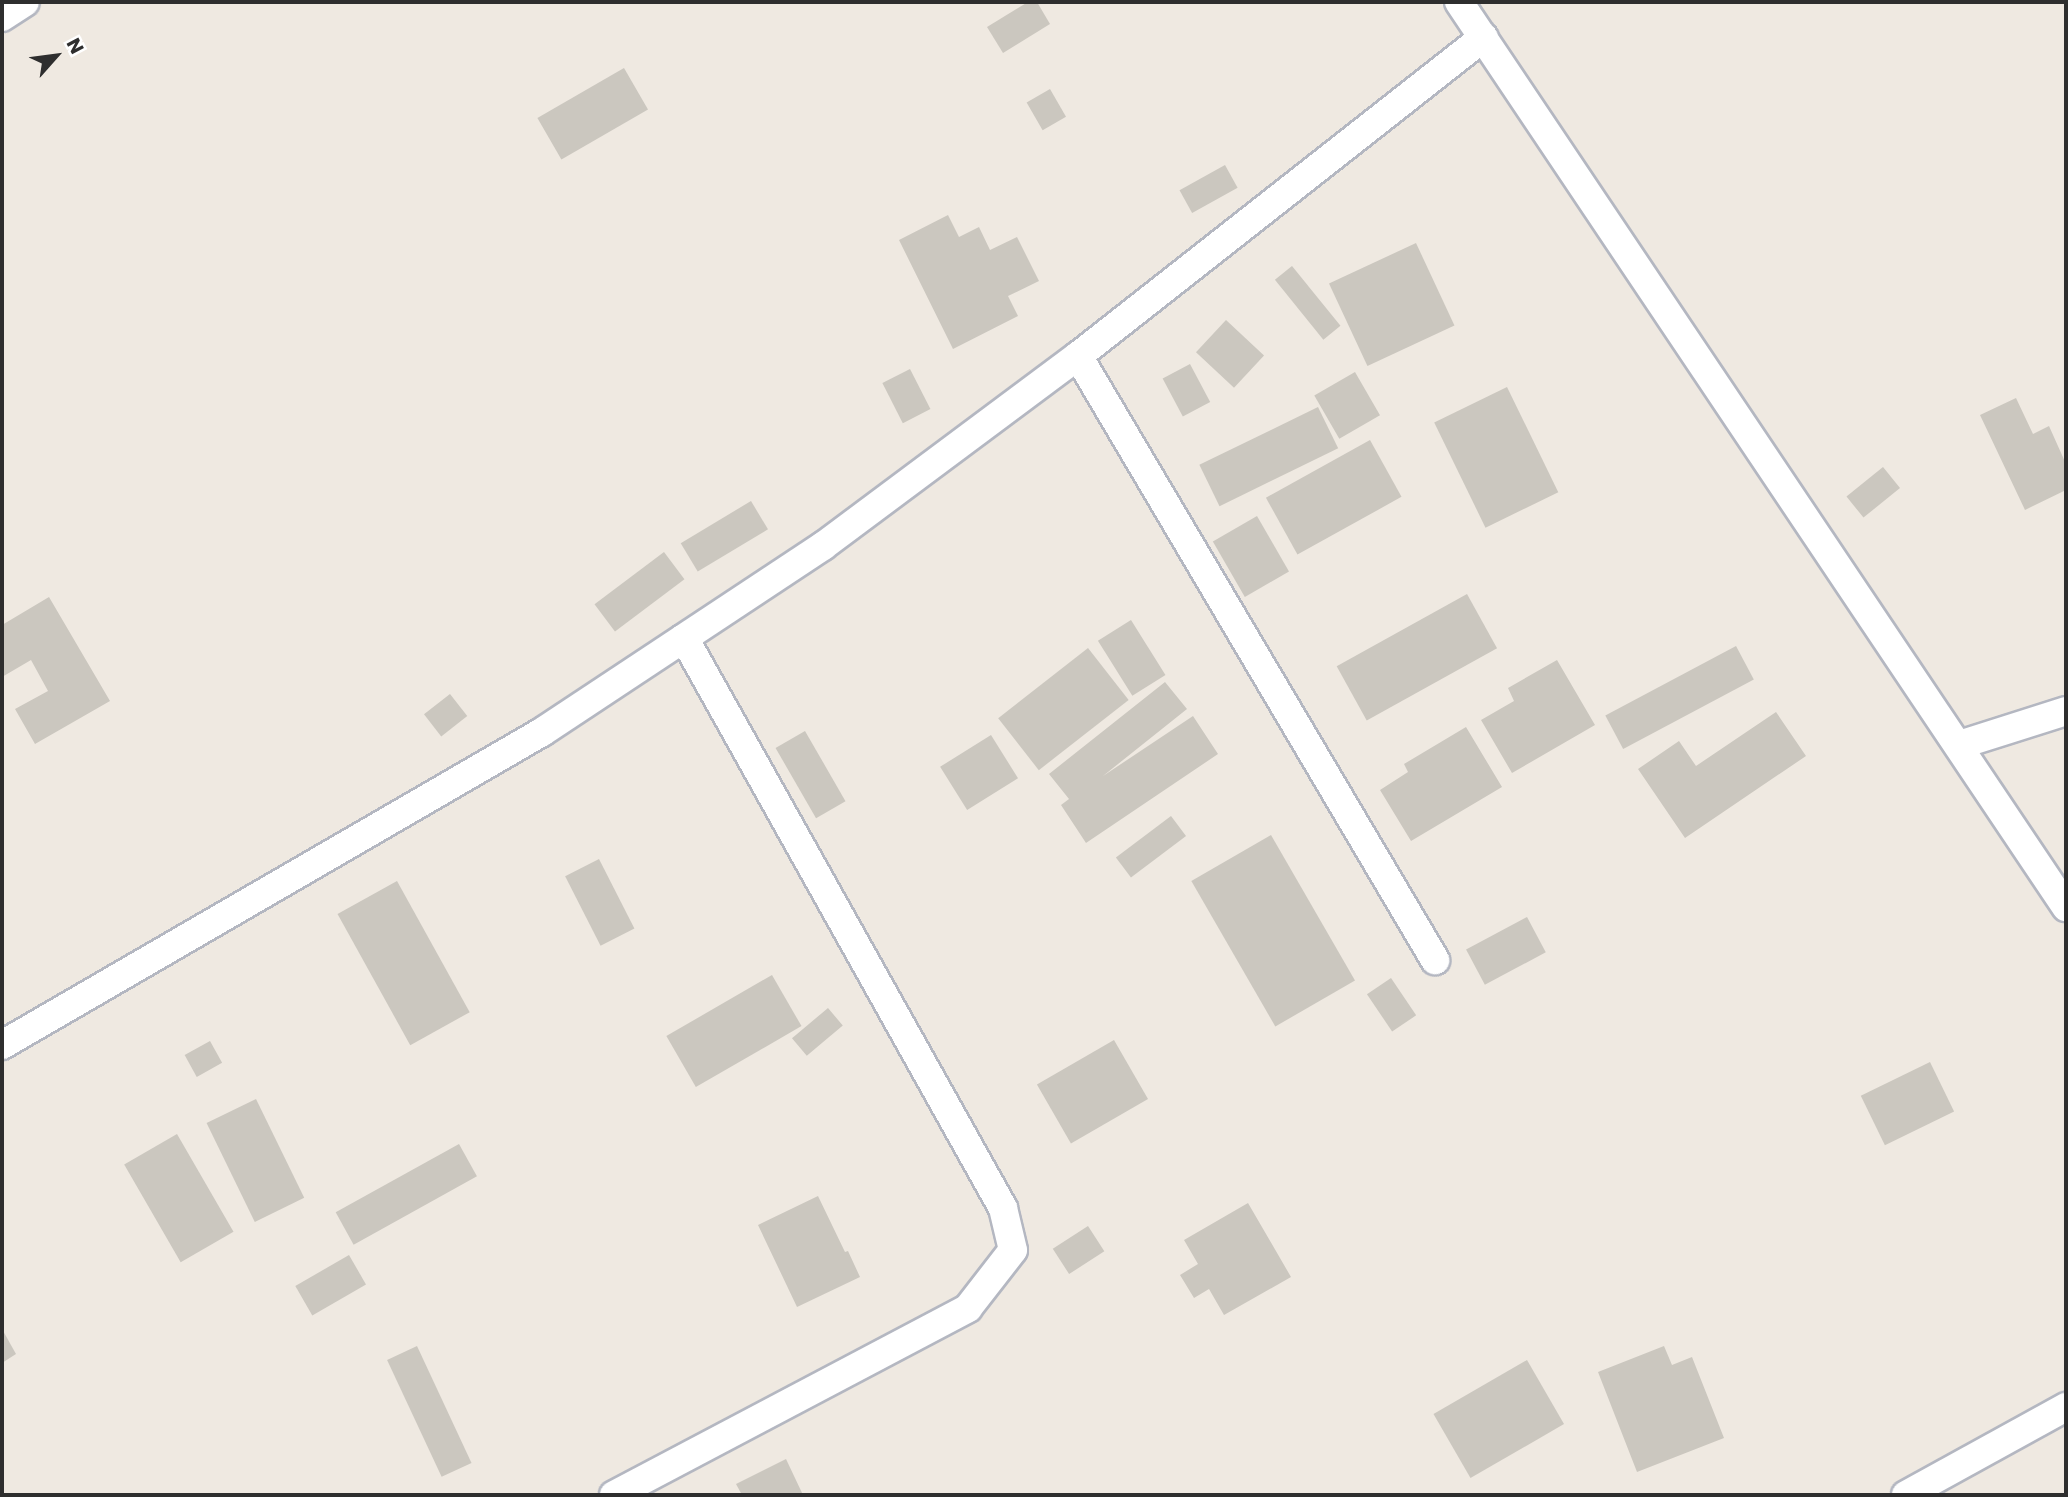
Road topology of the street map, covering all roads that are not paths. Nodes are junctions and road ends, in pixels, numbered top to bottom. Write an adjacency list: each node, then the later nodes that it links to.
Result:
1 (25, 2): 3 (street)
2 (1459, 2): 4 (street)
3 (2, 16)
4 (1484, 37): 5 (street); 8 (street)
5 (1077, 356): 6 (street); 10 (street)
6 (684, 638): 11 (street); 13 (street)
7 (2066, 711): 8 (street)
8 (1958, 745): 9 (street)
9 (2066, 907)
10 (1435, 960)
11 (2, 1045)
12 (2066, 1407): 14 (street)
13 (614, 1495)
14 (1906, 1495)

